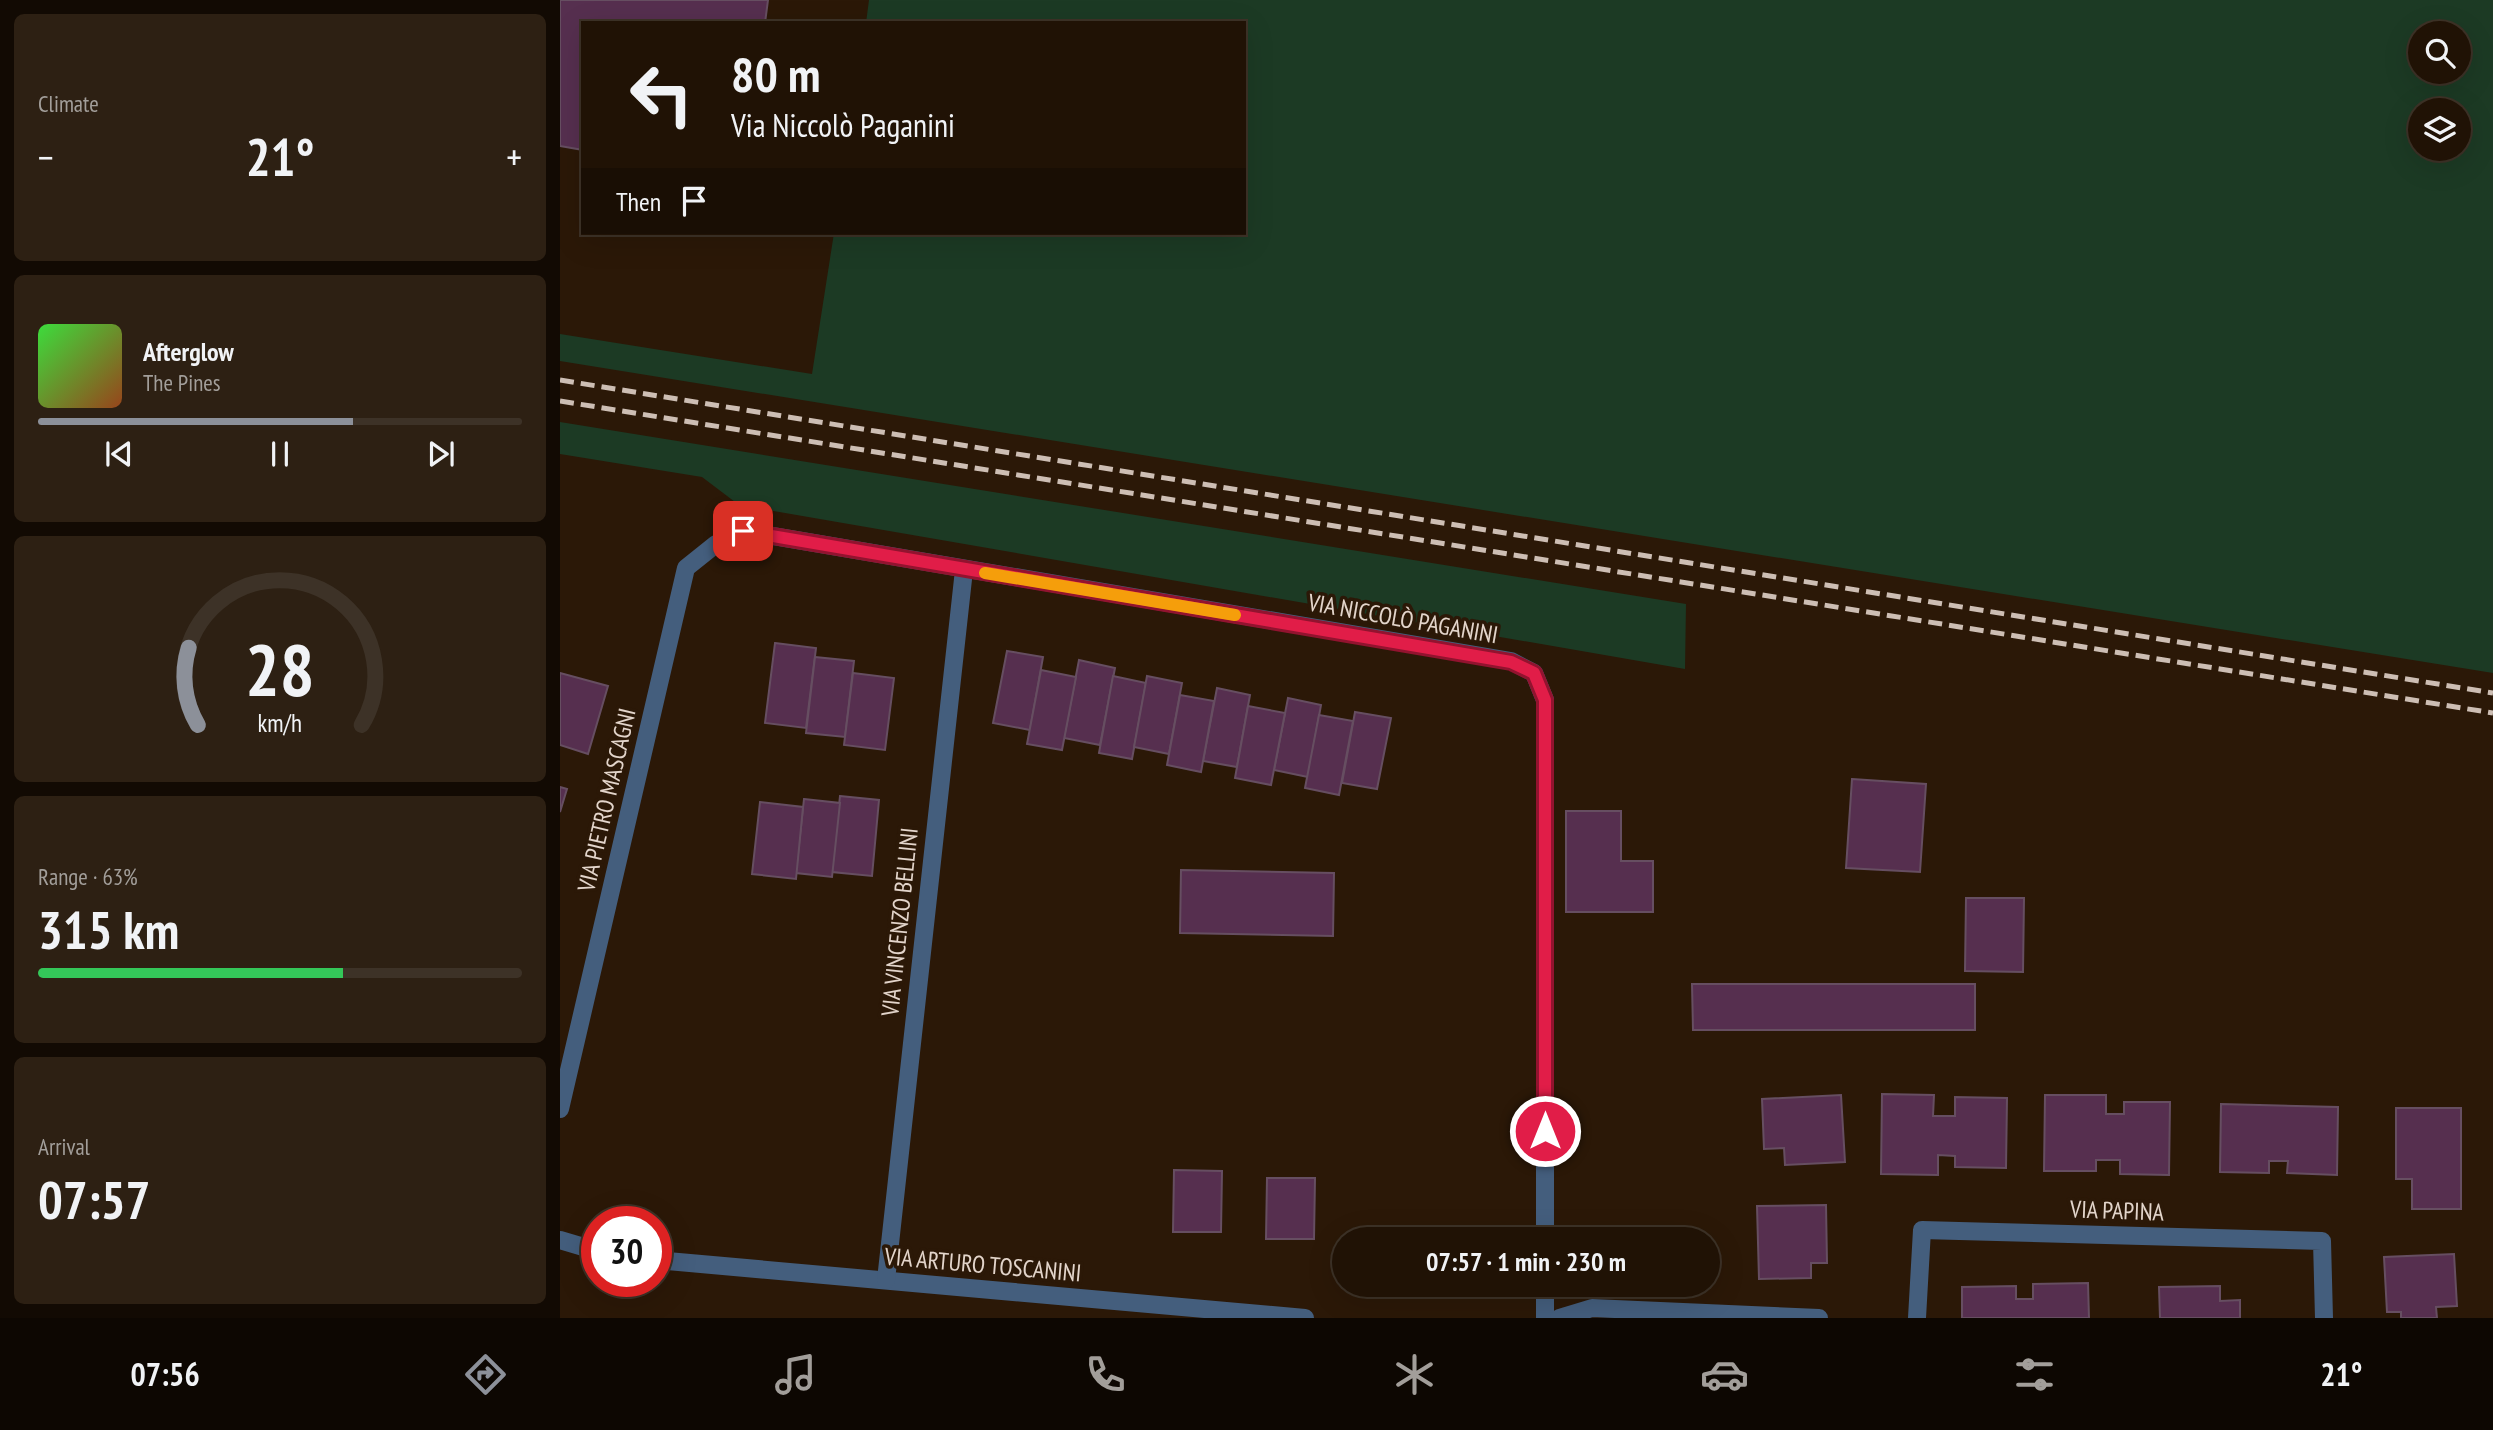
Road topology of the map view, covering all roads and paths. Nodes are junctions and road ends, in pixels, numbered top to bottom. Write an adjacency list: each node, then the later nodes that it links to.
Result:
1 (743, 531): 2 (street, VIA NICCOLÒ PAGANINI); 3 (street, VIA PIETRO MASCAGNI)
2 (964, 570): 4 (street, VIA NICCOLÒ PAGANINI); 8 (street, VIA VINCENZO BELLINI)
3 (560, 1110)
4 (1545, 1227)
5 (560, 1240): 6 (street)
6 (581, 1246)
7 (672, 1261): 8 (street, VIA ARTURO TOSCANINI)
8 (886, 1280): 10 (street, VIA ARTURO TOSCANINI)
9 (1545, 1297): 11 (street)
10 (1305, 1318)
11 (1545, 1318)
12 (1559, 1318): 13 (street)
13 (1819, 1318)
14 (1917, 1318): 15 (street, VIA PAPINA)
15 (2324, 1318)

